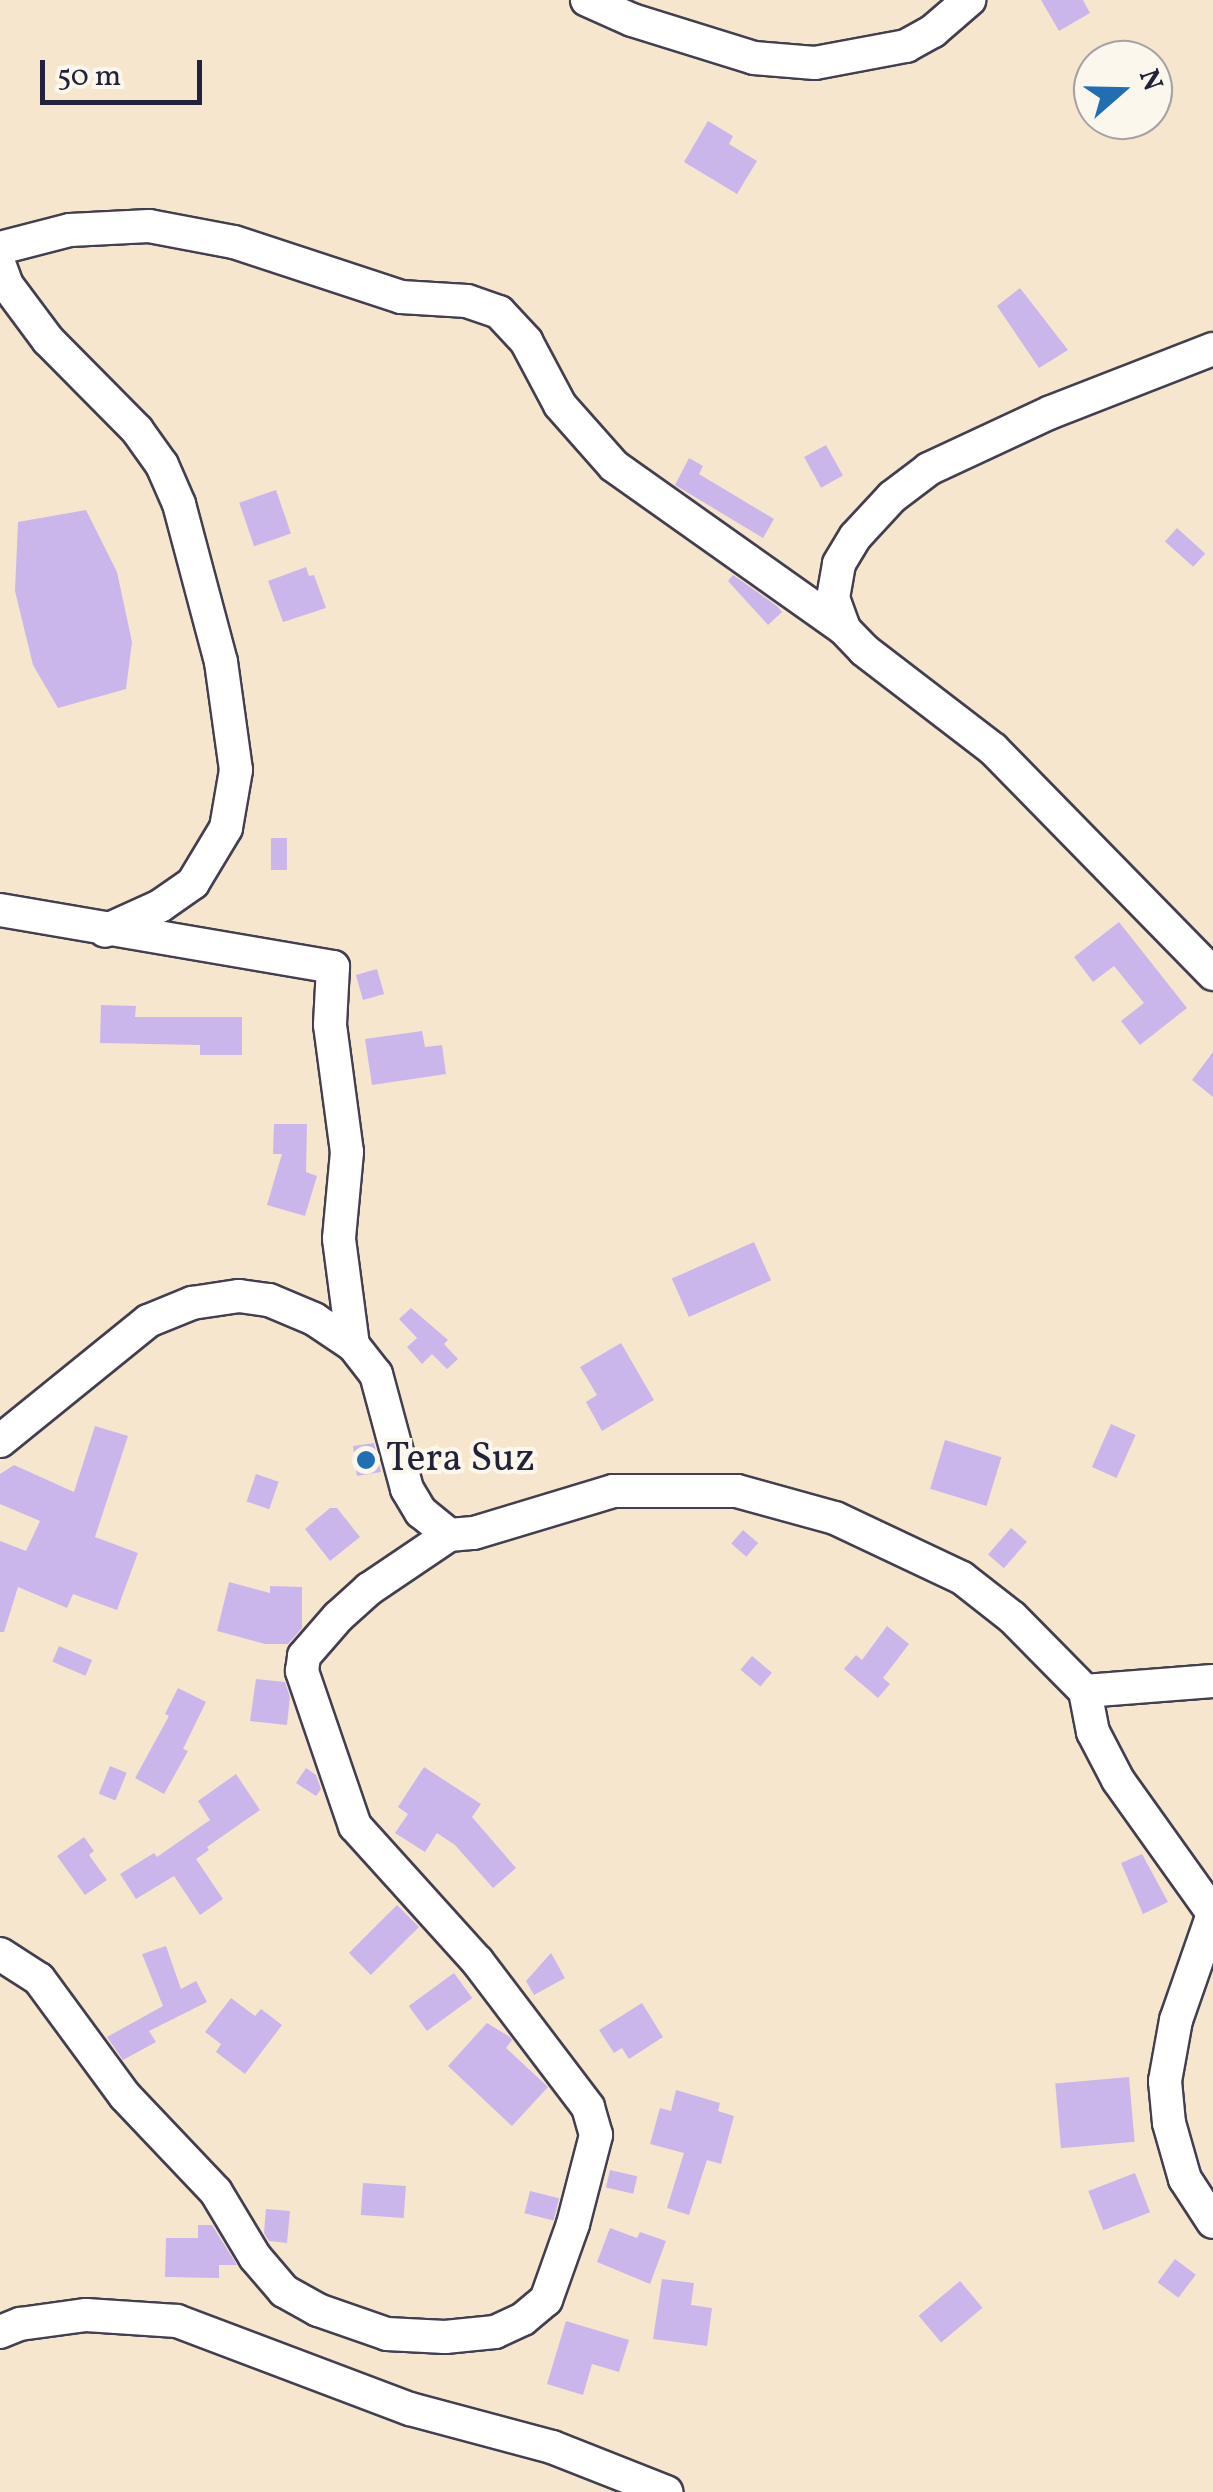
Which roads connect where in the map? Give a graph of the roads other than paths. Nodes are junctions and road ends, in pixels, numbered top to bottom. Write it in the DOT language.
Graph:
graph roads {
  1 [pos="588,0"];
  2 [pos="969,0"];
  3 [pos="0,248"];
  4 [pos="0,266"];
  5 [pos="1213,349"];
  6 [pos="844,629"];
  7 [pos="0,910"];
  8 [pos="105,930"];
  9 [pos="1213,974"];
  10 [pos="353,1345"];
  11 [pos="0,1441"];
  12 [pos="449,1536"];
  13 [pos="1213,1681"];
  14 [pos="1085,1691"];
  15 [pos="1213,1914"];
  16 [pos="0,1954"];
  17 [pos="1213,2222"];
  18 [pos="0,2332"];
  19 [pos="666,2492"];
  1 -- 2 [label="street"];
  3 -- 6 [label="street"];
  4 -- 8 [label="street"];
  5 -- 6 [label="street"];
  6 -- 9 [label="street"];
  7 -- 8 [label="street"];
  8 -- 10 [label="street"];
  10 -- 11 [label="street"];
  10 -- 12 [label="street"];
  12 -- 14 [label="street"];
  12 -- 16 [label="street"];
  13 -- 14 [label="street"];
  14 -- 15 [label="street"];
  15 -- 17 [label="street"];
  18 -- 19 [label="street"];
}
